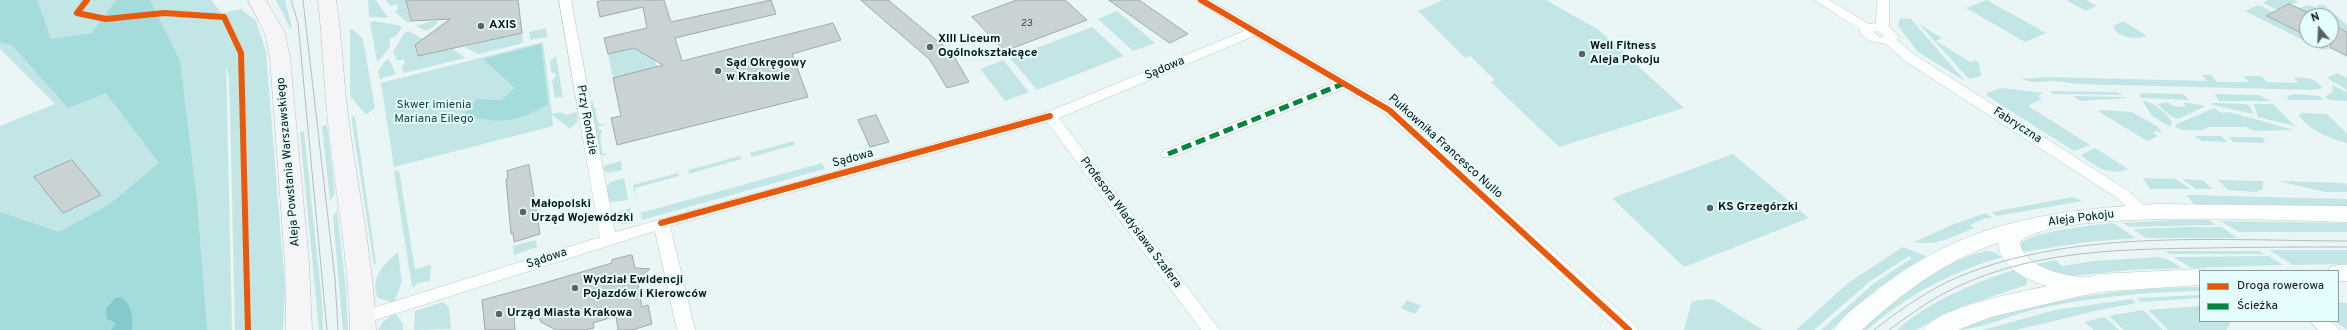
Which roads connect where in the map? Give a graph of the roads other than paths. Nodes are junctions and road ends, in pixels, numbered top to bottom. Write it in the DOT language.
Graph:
graph roads {
  1 [pos="257,0"];
  2 [pos="327,0"];
  3 [pos="565,0"];
  4 [pos="1202,0"];
  5 [pos="1820,0"];
  6 [pos="1883,0"];
  7 [pos="1255,31"];
  8 [pos="1885,34"];
  9 [pos="1345,83"];
  10 [pos="1050,116"];
  11 [pos="1168,154"];
  12 [pos="2143,213"];
  13 [pos="2343,214"];
  14 [pos="661,223"];
  15 [pos="2034,225"];
  16 [pos="608,239"];
  17 [pos="2199,277"];
  18 [pos="2098,284"];
  19 [pos="2320,322"];
  20 [pos="363,324"];
  21 [pos="299,330"];
  22 [pos="686,330"];
  23 [pos="1211,330"];
  24 [pos="1629,330"];
  25 [pos="1846,330"];
  26 [pos="1936,330"];
  27 [pos="2330,330"];
  1 -- 21 [label="main road, Aleja Powstania Warszawskiego"];
  2 -- 20 [label="main road"];
  3 -- 16 [label="street, Przy Rondzie"];
  4 -- 7 [label="street, Pułkownika Francesco Nullo"];
  5 -- 8 [label="street"];
  6 -- 8 [label="street"];
  7 -- 9 [label="street, Pułkownika Francesco Nullo"];
  7 -- 10 [label="street, Sądowa"];
  8 -- 12 [label="street, Fabryczna"];
  9 -- 11 [label="street"];
  9 -- 24 [label="street, Pułkownika Francesco Nullo"];
  10 -- 14 [label="street, Sądowa"];
  10 -- 23 [label="street, Profesora Władysława Szafera"];
  12 -- 13 [label="main road, Aleja Pokoju"];
  12 -- 15 [label="main road, Aleja Pokoju"];
  14 -- 16 [label="street, Sądowa"];
  14 -- 22 [label="street"];
  15 -- 18 [label="main road"];
  15 -- 25 [label="main road, Aleja Pokoju"];
  16 -- 20 [label="street, Sądowa"];
  17 -- 18 [label="main road"];
  18 -- 26 [label="main road"];
  19 -- 27 [label="street"];
}
